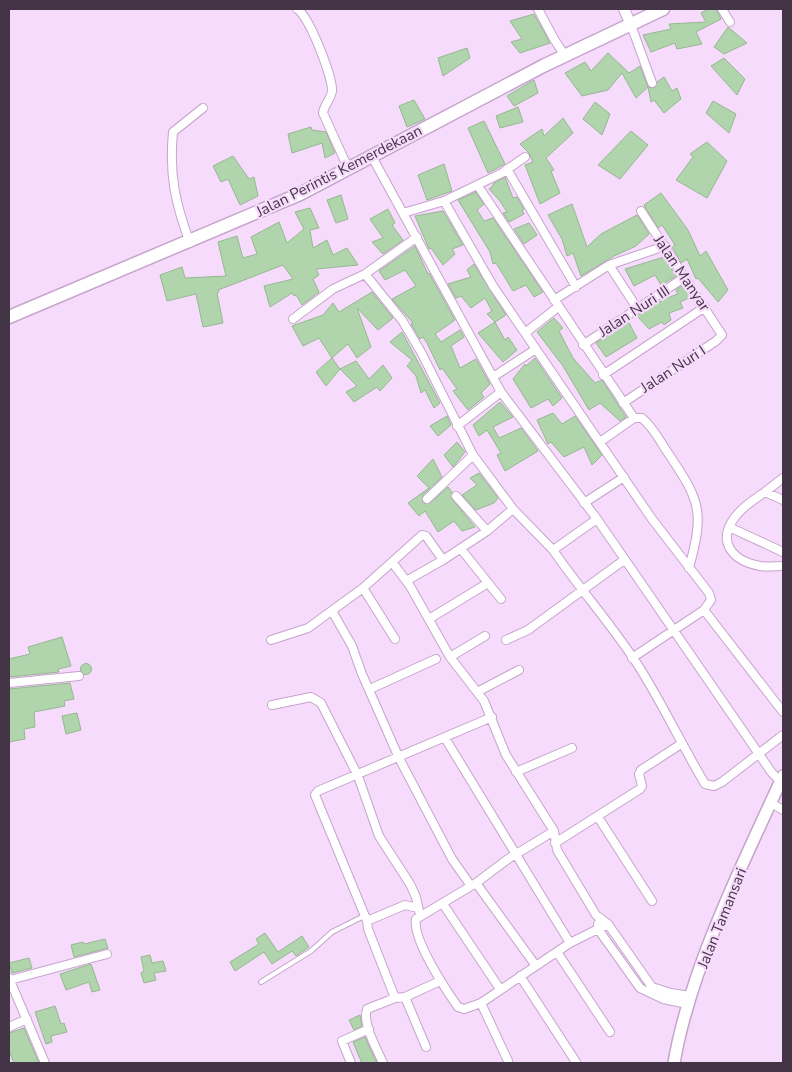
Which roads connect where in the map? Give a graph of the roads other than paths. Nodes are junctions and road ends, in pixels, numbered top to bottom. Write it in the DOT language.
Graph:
graph roads {
  1 [pos="298,9"];
  2 [pos="538,9"];
  3 [pos="624,9"];
  4 [pos="663,9"];
  5 [pos="722,9"];
  6 [pos="730,22"];
  7 [pos="631,24"];
  8 [pos="565,56"];
  9 [pos="652,83"];
  10 [pos="203,108"];
  11 [pos="371,155"];
  12 [pos="525,157"];
  13 [pos="348,168"];
  14 [pos="507,169"];
  15 [pos="478,186"];
  16 [pos="444,202"];
  17 [pos="641,212"];
  18 [pos="403,213"];
  19 [pos="417,237"];
  20 [pos="190,242"];
  21 [pos="665,246"];
  22 [pos="609,265"];
  23 [pos="365,274"];
  24 [pos="685,277"];
  25 [pos="576,287"];
  26 [pos="556,304"];
  27 [pos="705,307"];
  28 [pos="638,308"];
  29 [pos="9,318"];
  30 [pos="293,319"];
  31 [pos="525,333"];
  32 [pos="722,335"];
  33 [pos="583,344"];
  34 [pos="536,349"];
  35 [pos="603,375"];
  36 [pos="493,377"];
  37 [pos="501,392"];
  38 [pos="623,403"];
  39 [pos="634,418"];
  40 [pos="457,426"];
  41 [pos="600,442"];
  42 [pos="473,455"];
  43 [pos="624,477"];
  44 [pos="783,478"];
  45 [pos="765,492"];
  46 [pos="456,496"];
  47 [pos="427,499"];
  48 [pos="783,500"];
  49 [pos="584,503"];
  50 [pos="513,509"];
  51 [pos="597,519"];
  52 [pos="729,527"];
  53 [pos="487,531"];
  54 [pos="461,549"];
  55 [pos="553,550"];
  56 [pos="783,552"];
  57 [pos="443,560"];
  58 [pos="624,560"];
  59 [pos="392,562"];
  60 [pos="783,566"];
  61 [pos="689,568"];
  62 [pos="406,581"];
  63 [pos="488,583"];
  64 [pos="363,588"];
  65 [pos="580,590"];
  66 [pos="501,599"];
  67 [pos="704,610"];
  68 [pos="332,612"];
  69 [pos="429,619"];
  70 [pos="674,630"];
  71 [pos="484,636"];
  72 [pos="395,639"];
  73 [pos="271,640"];
  74 [pos="506,640"];
  75 [pos="450,657"];
  76 [pos="632,658"];
  77 [pos="436,659"];
  78 [pos="519,670"];
  79 [pos="79,676"];
  80 [pos="9,683"];
  81 [pos="370,690"];
  82 [pos="476,692"];
  83 [pos="272,705"];
  84 [pos="783,712"];
  85 [pos="492,717"];
  86 [pos="783,735"];
  87 [pos="445,738"];
  88 [pos="681,744"];
  89 [pos="572,748"];
  90 [pos="759,754"];
  91 [pos="399,758"];
  92 [pos="516,772"];
  93 [pos="358,776"];
  94 [pos="782,779"];
  95 [pos="770,803"];
  96 [pos="783,810"];
  97 [pos="598,817"];
  98 [pos="554,831"];
  99 [pos="555,843"];
  100 [pos="515,855"];
  101 [pos="474,884"];
  102 [pos="652,901"];
  103 [pos="442,904"];
  104 [pos="419,911"];
  105 [pos="596,914"];
  106 [pos="366,918"];
  107 [pos="608,924"];
  108 [pos="598,929"];
  109 [pos="570,943"];
  110 [pos="557,952"];
  111 [pos="107,954"];
  112 [pos="536,966"];
  113 [pos="520,976"];
  114 [pos="9,979"];
  115 [pos="440,981"];
  116 [pos="262,982"];
  117 [pos="651,985"];
  118 [pos="500,989"];
  119 [pos="644,992"];
  120 [pos="405,997"];
  121 [pos="395,998"];
  122 [pos="689,1000"];
  123 [pos="481,1003"];
  124 [pos="27,1019"];
  125 [pos="9,1027"];
  126 [pos="369,1029"];
  127 [pos="610,1032"];
  128 [pos="426,1047"];
  129 [pos="508,1061"];
  130 [pos="576,1062"];
  131 [pos="45,1063"];
  132 [pos="351,1063"];
  133 [pos="383,1063"];
  134 [pos="674,1063"];
  1 -- 13 [label="street"];
  2 -- 8 [label="street"];
  3 -- 7 [label="street"];
  4 -- 7 [label="main road, Jalan Perintis Kemerdekaan"];
  5 -- 6 [label="street"];
  7 -- 8 [label="main road, Jalan Perintis Kemerdekaan"];
  7 -- 9 [label="street"];
  8 -- 11 [label="main road, Jalan Perintis Kemerdekaan"];
  10 -- 20 [label="street"];
  11 -- 13 [label="main road, Jalan Perintis Kemerdekaan"];
  11 -- 18 [label="street"];
  12 -- 14 [label="street"];
  13 -- 20 [label="main road, Jalan Perintis Kemerdekaan"];
  14 -- 15 [label="street"];
  14 -- 25 [label="street"];
  15 -- 16 [label="street"];
  15 -- 26 [label="street"];
  16 -- 18 [label="street"];
  16 -- 31 [label="street"];
  17 -- 21 [label="street, Jalan Manyar"];
  18 -- 19 [label="street"];
  19 -- 23 [label="street"];
  19 -- 36 [label="street"];
  20 -- 29 [label="main road, Jalan Perintis Kemerdekaan"];
  21 -- 22 [label="street"];
  21 -- 24 [label="street, Jalan Manyar"];
  22 -- 25 [label="street"];
  22 -- 28 [label="street"];
  23 -- 30 [label="street"];
  23 -- 40 [label="street"];
  24 -- 27 [label="street, Jalan Manyar"];
  24 -- 28 [label="street, Jalan Nuri III"];
  25 -- 26 [label="street"];
  26 -- 31 [label="street"];
  26 -- 33 [label="street"];
  27 -- 32 [label="street, Jalan Manyar"];
  27 -- 35 [label="street"];
  28 -- 33 [label="street, Jalan Nuri III"];
  31 -- 34 [label="street"];
  32 -- 38 [label="street, Jalan Nuri I"];
  33 -- 35 [label="street"];
  34 -- 36 [label="street"];
  34 -- 41 [label="street"];
  35 -- 38 [label="street"];
  36 -- 37 [label="street"];
  37 -- 40 [label="street"];
  37 -- 49 [label="street"];
  38 -- 39 [label="street"];
  39 -- 41 [label="street"];
  39 -- 61 [label="street"];
  40 -- 42 [label="street"];
  41 -- 43 [label="street"];
  42 -- 47 [label="street"];
  42 -- 50 [label="street"];
  43 -- 49 [label="street"];
  43 -- 61 [label="street"];
  44 -- 45 [label="street"];
  45 -- 48 [label="street"];
  45 -- 52 [label="street"];
  46 -- 53 [label="street"];
  49 -- 51 [label="street"];
  50 -- 53 [label="street"];
  50 -- 55 [label="street"];
  51 -- 55 [label="street"];
  51 -- 58 [label="street"];
  52 -- 56 [label="street"];
  52 -- 60 [label="street"];
  53 -- 54 [label="street"];
  54 -- 57 [label="street"];
  54 -- 63 [label="street"];
  55 -- 65 [label="street"];
  57 -- 59 [label="street"];
  57 -- 62 [label="street"];
  58 -- 65 [label="street"];
  58 -- 70 [label="street"];
  59 -- 62 [label="street"];
  59 -- 64 [label="street"];
  61 -- 67 [label="street"];
  62 -- 69 [label="street"];
  63 -- 66 [label="street"];
  63 -- 69 [label="street"];
  64 -- 68 [label="street"];
  64 -- 72 [label="street"];
  65 -- 74 [label="street"];
  65 -- 76 [label="street"];
  67 -- 70 [label="street"];
  67 -- 84 [label="street"];
  68 -- 73 [label="street"];
  68 -- 81 [label="street"];
  69 -- 75 [label="street"];
  70 -- 76 [label="street"];
  70 -- 90 [label="street"];
  71 -- 75 [label="street"];
  75 -- 82 [label="street"];
  76 -- 88 [label="street"];
  77 -- 81 [label="street"];
  78 -- 82 [label="street"];
  79 -- 80 [label="street"];
  81 -- 91 [label="street"];
  82 -- 85 [label="street"];
  83 -- 93 [label="street"];
  85 -- 87 [label="street"];
  85 -- 92 [label="street"];
  86 -- 90 [label="street"];
  87 -- 91 [label="street"];
  87 -- 100 [label="street"];
  88 -- 90 [label="street"];
  88 -- 97 [label="street"];
  89 -- 92 [label="street"];
  90 -- 94 [label="street"];
  91 -- 93 [label="street"];
  91 -- 101 [label="street"];
  92 -- 98 [label="street"];
  93 -- 104 [label="street"];
  93 -- 106 [label="street"];
  94 -- 95 [label="main road, Jalan Tamansari"];
  95 -- 96 [label="street"];
  95 -- 122 [label="main road, Jalan Tamansari"];
  97 -- 99 [label="street"];
  97 -- 102 [label="street"];
  98 -- 99 [label="street"];
  98 -- 100 [label="street"];
  99 -- 105 [label="street"];
  100 -- 101 [label="street"];
  100 -- 109 [label="street"];
  101 -- 103 [label="street"];
  101 -- 112 [label="street"];
  103 -- 104 [label="street"];
  103 -- 118 [label="street"];
  104 -- 106 [label="street"];
  104 -- 115 [label="street"];
  105 -- 107 [label="street"];
  105 -- 108 [label="street"];
  106 -- 116 [label="lane"];
  106 -- 121 [label="street"];
  107 -- 108 [label="street"];
  107 -- 117 [label="street"];
  108 -- 109 [label="street"];
  108 -- 119 [label="street"];
  109 -- 110 [label="street"];
  110 -- 112 [label="street"];
  110 -- 127 [label="street"];
  111 -- 114 [label="street"];
  112 -- 113 [label="street"];
  113 -- 118 [label="street"];
  113 -- 130 [label="street"];
  114 -- 124 [label="street"];
  115 -- 120 [label="street"];
  115 -- 123 [label="street"];
  117 -- 119 [label="street"];
  117 -- 122 [label="street"];
  118 -- 123 [label="street"];
  119 -- 122 [label="street"];
  120 -- 121 [label="street"];
  120 -- 128 [label="street"];
  121 -- 126 [label="street"];
  122 -- 134 [label="main road, Jalan Tamansari"];
  123 -- 129 [label="street"];
  124 -- 125 [label="street"];
  124 -- 131 [label="street"];
  126 -- 132 [label="street"];
  126 -- 133 [label="street"];
}
